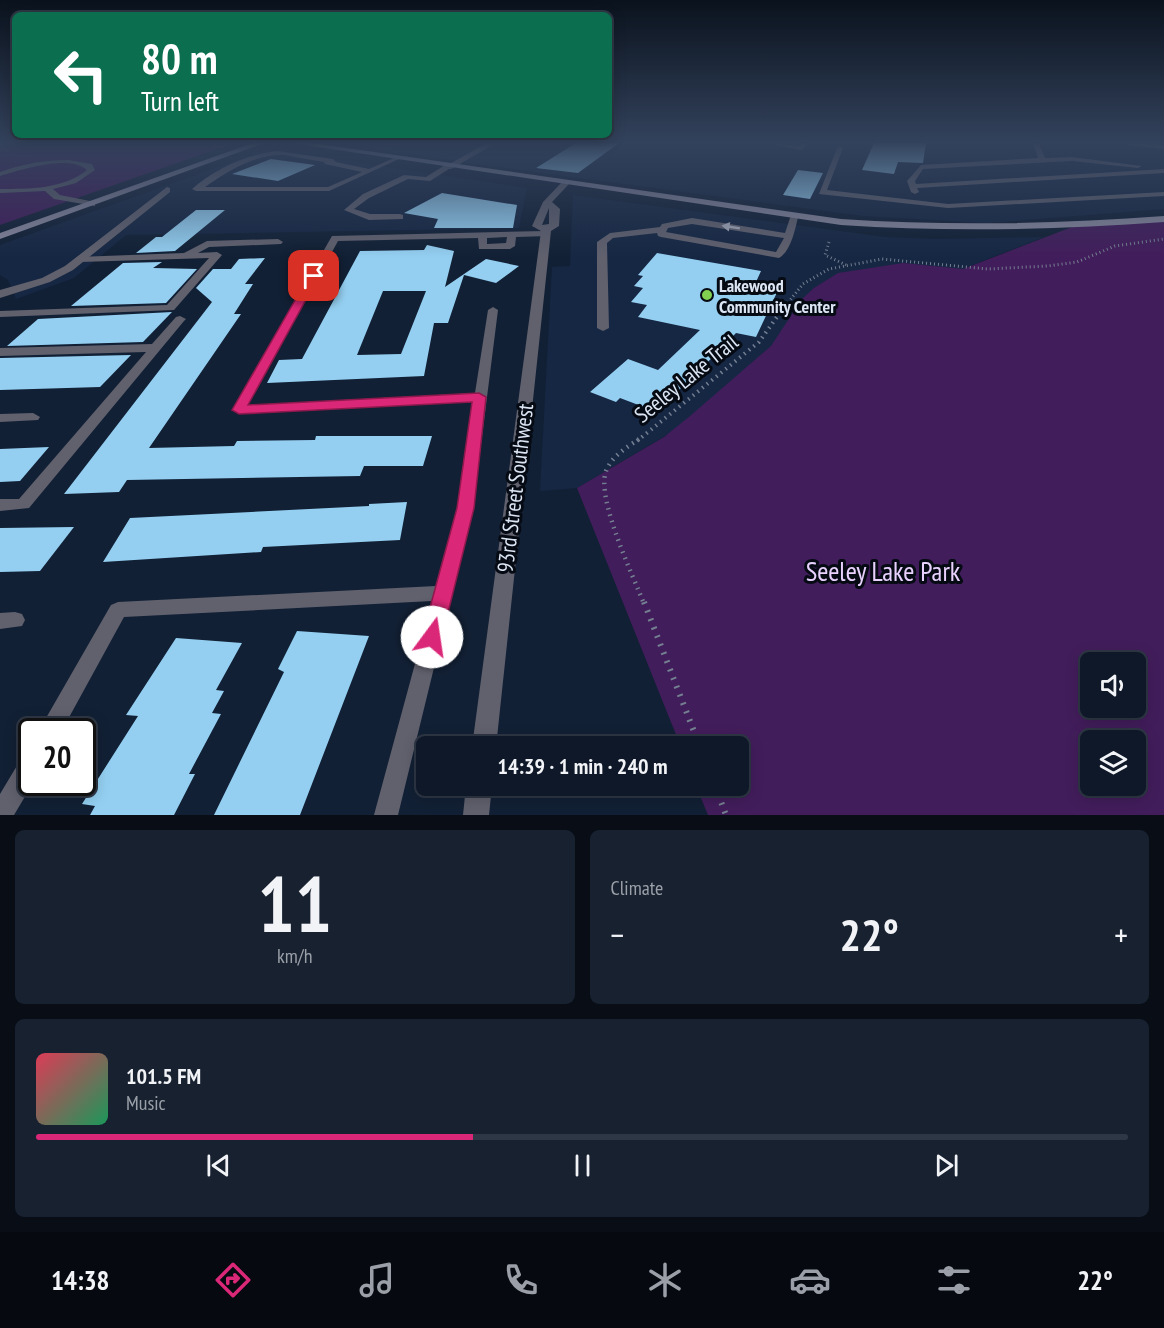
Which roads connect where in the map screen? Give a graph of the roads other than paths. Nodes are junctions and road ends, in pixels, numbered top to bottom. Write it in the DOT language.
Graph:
graph roads {
  1 [pos="71,181"];
  2 [pos="156,181"];
  3 [pos="208,181"];
  4 [pos="347,181"];
  5 [pos="398,181"];
  6 [pos="545,181"];
  7 [pos="826,181"];
  8 [pos="911,181"];
  9 [pos="996,181"];
  10 [pos="565,184"];
  11 [pos="913,186"];
  12 [pos="46,188"];
  13 [pos="167,190"];
  14 [pos="0,191"];
  15 [pos="1164,194"];
  16 [pos="92,204"];
  17 [pos="948,206"];
  18 [pos="794,217"];
  19 [pos="400,218"];
  20 [pos="1164,219"];
  21 [pos="664,229"];
  22 [pos="546,232"];
  23 [pos="0,236"];
  24 [pos="789,236"];
  25 [pos="278,242"];
  26 [pos="183,256"];
  27 [pos="80,259"];
  28 [pos="0,294"];
  29 [pos="493,310"];
  30 [pos="0,314"];
  31 [pos="180,319"];
  32 [pos="603,328"];
  33 [pos="155,348"];
  34 [pos="0,352"];
  35 [pos="479,397"];
  36 [pos="33,417"];
  37 [pos="0,418"];
  38 [pos="0,505"];
  39 [pos="443,593"];
  40 [pos="57,718"];
  41 [pos="485,736"];
  42 [pos="18,786"];
  43 [pos="478,796"];
  44 [pos="1,815"];
  45 [pos="386,815"];
  46 [pos="476,815"];
  1 -- 12 [label="lane"];
  2 -- 16 [label="main road"];
  3 -- 4 [label="lane"];
  5 -- 19 [label="lane"];
  6 -- 10 [label="main road"];
  7 -- 17 [label="lane"];
  8 -- 11 [label="lane"];
  9 -- 11 [label="lane"];
  10 -- 18 [label="main road"];
  10 -- 22 [label="street, 93rd Street Southwest"];
  11 -- 17 [label="lane"];
  12 -- 14 [label="lane"];
  12 -- 16 [label="lane"];
  13 -- 27 [label="street"];
  15 -- 17 [label="lane"];
  16 -- 23 [label="main road"];
  18 -- 20 [label="main road"];
  18 -- 24 [label="lane"];
  24 -- 21 [label="lane, one-way"];
  21 -- 24 [label="lane"];
  21 -- 32 [label="lane"];
  22 -- 35 [label="lane"];
  22 -- 41 [label="street, 93rd Street Southwest"];
  25 -- 26 [label="lane"];
  26 -- 27 [label="lane"];
  26 -- 30 [label="lane"];
  27 -- 28 [label="street"];
  29 -- 35 [label="lane"];
  31 -- 33 [label="lane"];
  33 -- 34 [label="lane"];
  33 -- 38 [label="lane"];
  35 -- 39 [label="lane"];
  36 -- 37 [label="lane"];
  39 -- 40 [label="lane"];
  39 -- 45 [label="lane"];
  42 -- 44 [label="lane"];
  43 -- 46 [label="street"];
}
